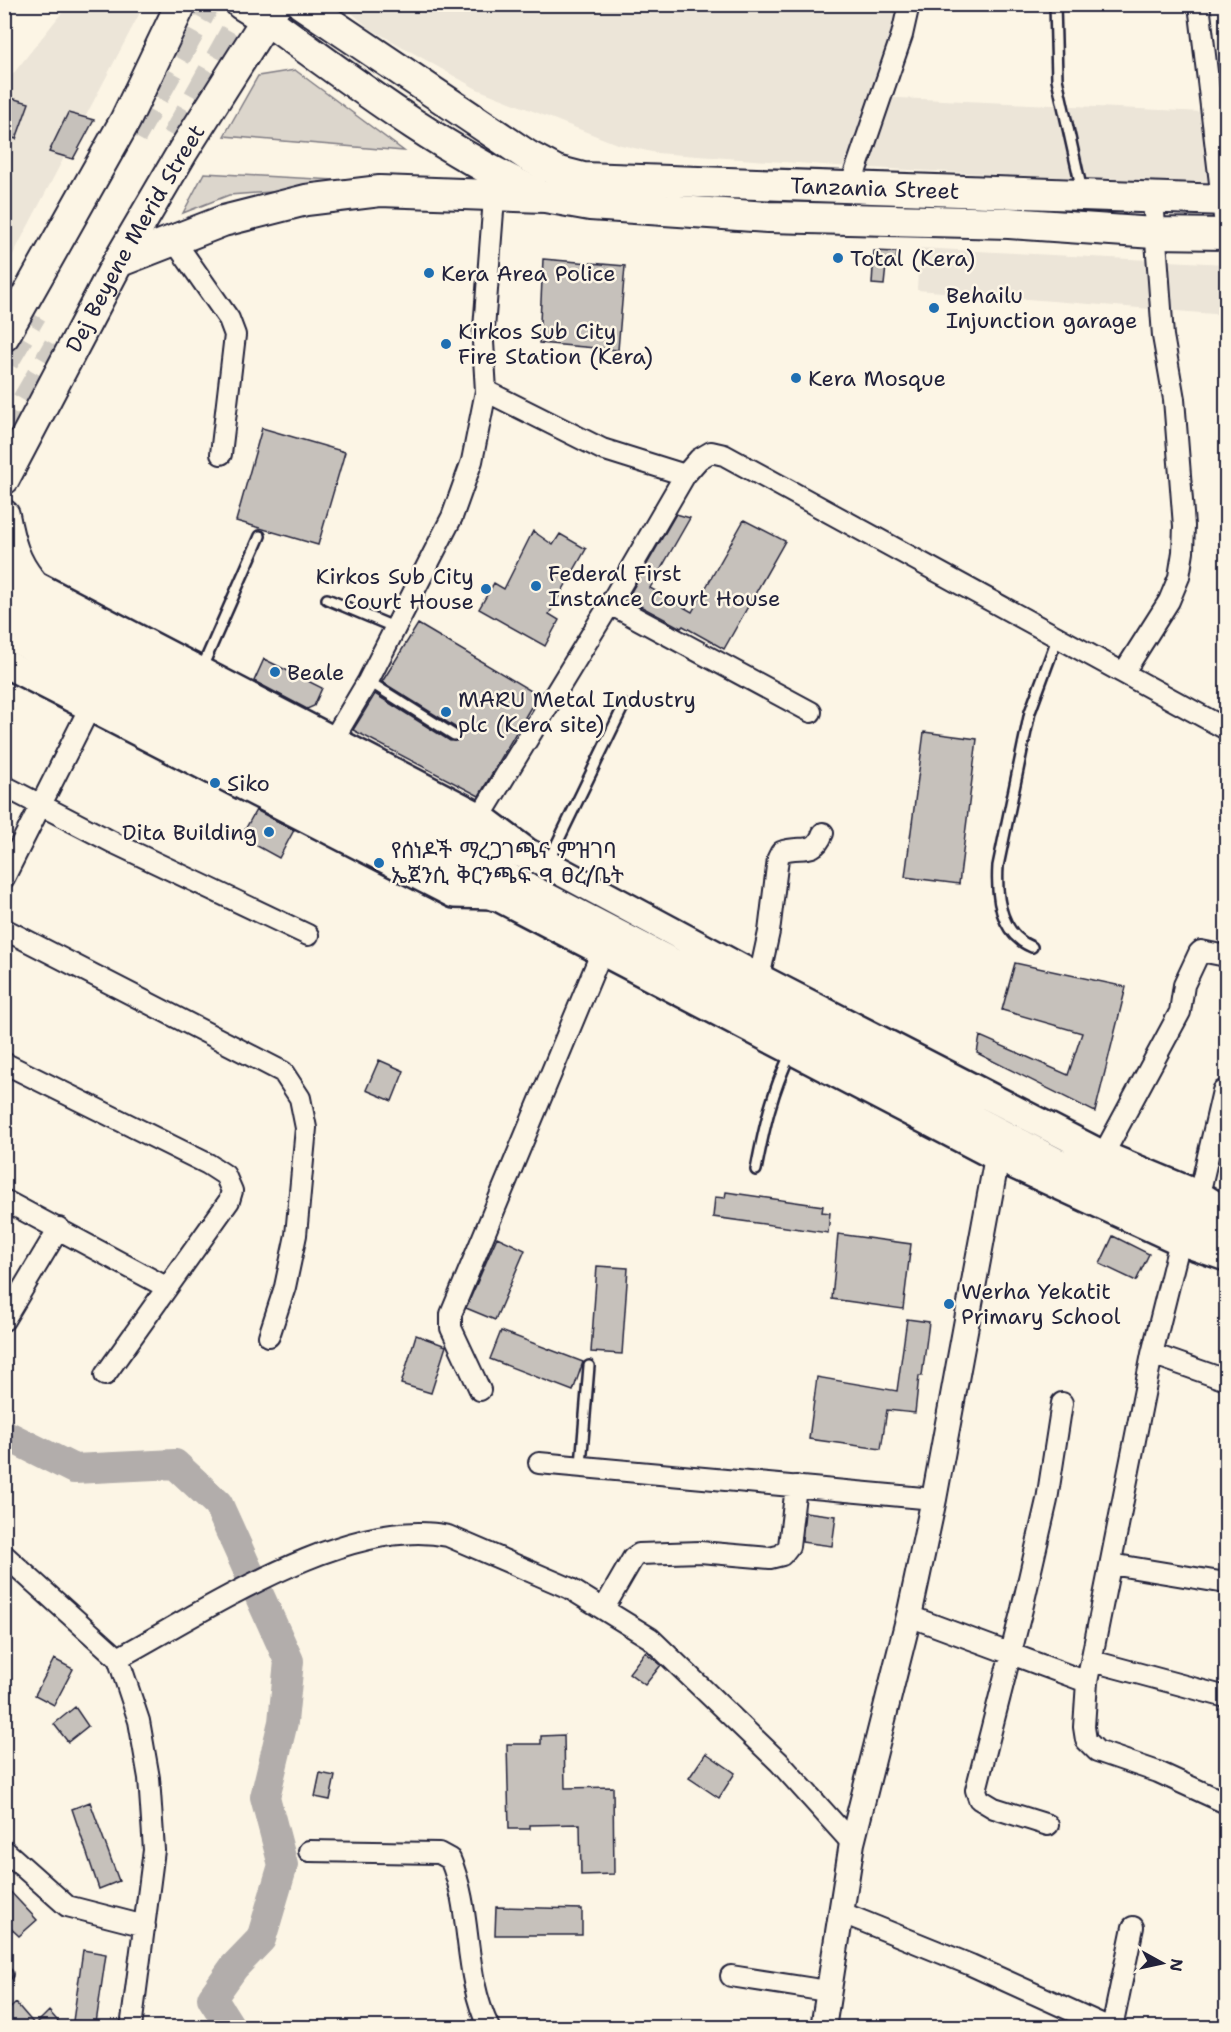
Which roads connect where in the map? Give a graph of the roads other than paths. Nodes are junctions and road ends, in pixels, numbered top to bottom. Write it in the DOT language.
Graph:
graph roads {
  1 [pos="181,4"];
  2 [pos="241,4"];
  3 [pos="302,4"];
  4 [pos="909,4"];
  5 [pos="1055,4"];
  6 [pos="1199,4"];
  7 [pos="272,12"];
  8 [pos="520,151"];
  9 [pos="495,185"];
  10 [pos="818,186"];
  11 [pos="850,187"];
  12 [pos="1083,196"];
  13 [pos="1153,198"];
  14 [pos="1224,200"];
  15 [pos="821,219"];
  16 [pos="1154,233"];
  17 [pos="1226,234"];
  18 [pos="173,239"];
  19 [pos="118,262"];
  20 [pos="4,336"];
  21 [pos="486,391"];
  22 [pos="221,454"];
  23 [pos="685,475"];
  24 [pos="5,478"];
  25 [pos="4,484"];
  26 [pos="4,515"];
  27 [pos="260,536"];
  28 [pos="4,569"];
  29 [pos="23,591"];
  30 [pos="327,598"];
  31 [pos="610,604"];
  32 [pos="4,609"];
  33 [pos="396,628"];
  34 [pos="1058,636"];
  35 [pos="9,644"];
  36 [pos="201,670"];
  37 [pos="1124,672"];
  38 [pos="368,681"];
  39 [pos="624,705"];
  40 [pos="90,707"];
  41 [pos="811,712"];
  42 [pos="1227,729"];
  43 [pos="454,735"];
  44 [pos="333,740"];
  45 [pos="4,786"];
  46 [pos="41,802"];
  47 [pos="480,817"];
  48 [pos="823,832"];
  49 [pos="540,860"];
  50 [pos="4,878"];
  51 [pos="494,895"];
  52 [pos="4,929"];
  53 [pos="308,935"];
  54 [pos="1032,947"];
  55 [pos="602,951"];
  56 [pos="1227,956"];
  57 [pos="759,978"];
  58 [pos="792,1050"];
  59 [pos="4,1063"];
  60 [pos="1223,1091"];
  61 [pos="1102,1155"];
  62 [pos="997,1157"];
  63 [pos="756,1170"];
  64 [pos="1199,1195"];
  65 [pos="4,1200"];
  66 [pos="59,1228"];
  67 [pos="1223,1229"];
  68 [pos="1180,1241"];
  69 [pos="1227,1257"];
  70 [pos="166,1287"];
  71 [pos="4,1320"];
  72 [pos="269,1336"];
  73 [pos="1152,1354"];
  74 [pos="590,1366"];
  75 [pos="105,1375"];
  76 [pos="1227,1380"];
  77 [pos="480,1390"];
  78 [pos="1062,1403"];
  79 [pos="539,1463"];
  80 [pos="581,1465"];
  81 [pos="795,1486"];
  82 [pos="934,1499"];
  83 [pos="4,1555"];
  84 [pos="1111,1564"];
  85 [pos="1227,1583"];
  86 [pos="604,1608"];
  87 [pos="909,1616"];
  88 [pos="1011,1654"];
  89 [pos="118,1658"];
  90 [pos="1092,1661"];
  91 [pos="1087,1682"];
  92 [pos="1227,1697"];
  93 [pos="1227,1803"];
  94 [pos="1048,1825"];
  95 [pos="852,1842"];
  96 [pos="4,1850"];
  97 [pos="309,1851"];
  98 [pos="840,1912"];
  99 [pos="145,1926"];
  100 [pos="1132,1927"];
  101 [pos="731,1976"];
  102 [pos="827,1991"];
  103 [pos="129,2026"];
  104 [pos="489,2028"];
  105 [pos="823,2028"];
  106 [pos="1111,2028"];
  1 -- 20 [label="main road"];
  2 -- 7 [label="main road, Tanzania Street"];
  3 -- 8 [label="main road, Tanzania Street"];
  4 -- 11 [label="street"];
  5 -- 12 [label="lane"];
  6 -- 14 [label="street"];
  7 -- 9 [label="main road, Tanzania Street"];
  7 -- 19 [label="main road, Dej Beyene Merid Street"];
  8 -- 9 [label="main road"];
  8 -- 10 [label="main road, Tanzania Street"];
  9 -- 15 [label="main road, Tanzania Street"];
  9 -- 18 [label="main road"];
  9 -- 21 [label="street"];
  10 -- 11 [label="main road, Tanzania Street"];
  10 -- 15 [label="main road"];
  11 -- 12 [label="main road, Tanzania Street"];
  12 -- 13 [label="main road, Tanzania Street"];
  13 -- 14 [label="main road, Tanzania Street"];
  13 -- 16 [label="street"];
  14 -- 17 [label="street"];
  15 -- 16 [label="main road, Tanzania Street"];
  16 -- 17 [label="main road, Tanzania Street"];
  16 -- 37 [label="street"];
  18 -- 19 [label="main road"];
  18 -- 22 [label="street"];
  19 -- 24 [label="main road, Dej Beyene Merid Street"];
  21 -- 23 [label="street"];
  21 -- 33 [label="street"];
  23 -- 31 [label="street"];
  23 -- 34 [label="street"];
  24 -- 25 [label="main road, Dej Beyene Merid Street"];
  26 -- 29 [label="main road"];
  27 -- 36 [label="lane"];
  28 -- 29 [label="main road"];
  29 -- 36 [label="main road"];
  29 -- 49 [label="main road"];
  30 -- 33 [label="lane"];
  31 -- 41 [label="street"];
  31 -- 47 [label="street"];
  32 -- 67 [label="main road"];
  33 -- 38 [label="street"];
  34 -- 37 [label="street"];
  34 -- 54 [label="lane"];
  35 -- 40 [label="main road"];
  35 -- 51 [label="main road"];
  36 -- 44 [label="main road"];
  37 -- 42 [label="street"];
  38 -- 43 [label="lane"];
  38 -- 44 [label="street"];
  39 -- 49 [label="lane"];
  40 -- 46 [label="street"];
  40 -- 51 [label="main road"];
  44 -- 47 [label="main road"];
  45 -- 46 [label="street"];
  46 -- 50 [label="street"];
  46 -- 53 [label="street"];
  47 -- 49 [label="main road"];
  48 -- 57 [label="street"];
  49 -- 57 [label="main road"];
  51 -- 55 [label="main road"];
  52 -- 72 [label="street"];
  55 -- 58 [label="main road"];
  55 -- 77 [label="street"];
  56 -- 61 [label="street"];
  57 -- 61 [label="main road"];
  58 -- 62 [label="main road"];
  58 -- 63 [label="lane"];
  59 -- 70 [label="street"];
  60 -- 64 [label="street"];
  61 -- 64 [label="main road"];
  62 -- 68 [label="main road"];
  62 -- 82 [label="street"];
  64 -- 67 [label="main road"];
  65 -- 66 [label="street"];
  66 -- 70 [label="street"];
  66 -- 71 [label="street"];
  68 -- 69 [label="main road"];
  68 -- 73 [label="street"];
  70 -- 75 [label="street"];
  73 -- 76 [label="street"];
  73 -- 84 [label="street"];
  74 -- 80 [label="lane"];
  78 -- 88 [label="street"];
  79 -- 80 [label="street"];
  80 -- 81 [label="street"];
  81 -- 82 [label="street"];
  81 -- 86 [label="street"];
  82 -- 87 [label="street"];
  83 -- 89 [label="street"];
  84 -- 85 [label="street"];
  84 -- 90 [label="street"];
  86 -- 89 [label="street"];
  86 -- 95 [label="street"];
  87 -- 88 [label="street"];
  87 -- 95 [label="street"];
  88 -- 91 [label="street"];
  88 -- 94 [label="street"];
  89 -- 99 [label="street"];
  90 -- 91 [label="street"];
  90 -- 92 [label="street"];
  91 -- 93 [label="street"];
  95 -- 98 [label="street"];
  96 -- 99 [label="street"];
  97 -- 104 [label="street"];
  98 -- 102 [label="street"];
  98 -- 106 [label="street"];
  99 -- 103 [label="street"];
  100 -- 106 [label="street"];
  101 -- 102 [label="street"];
  102 -- 105 [label="street"];
}
